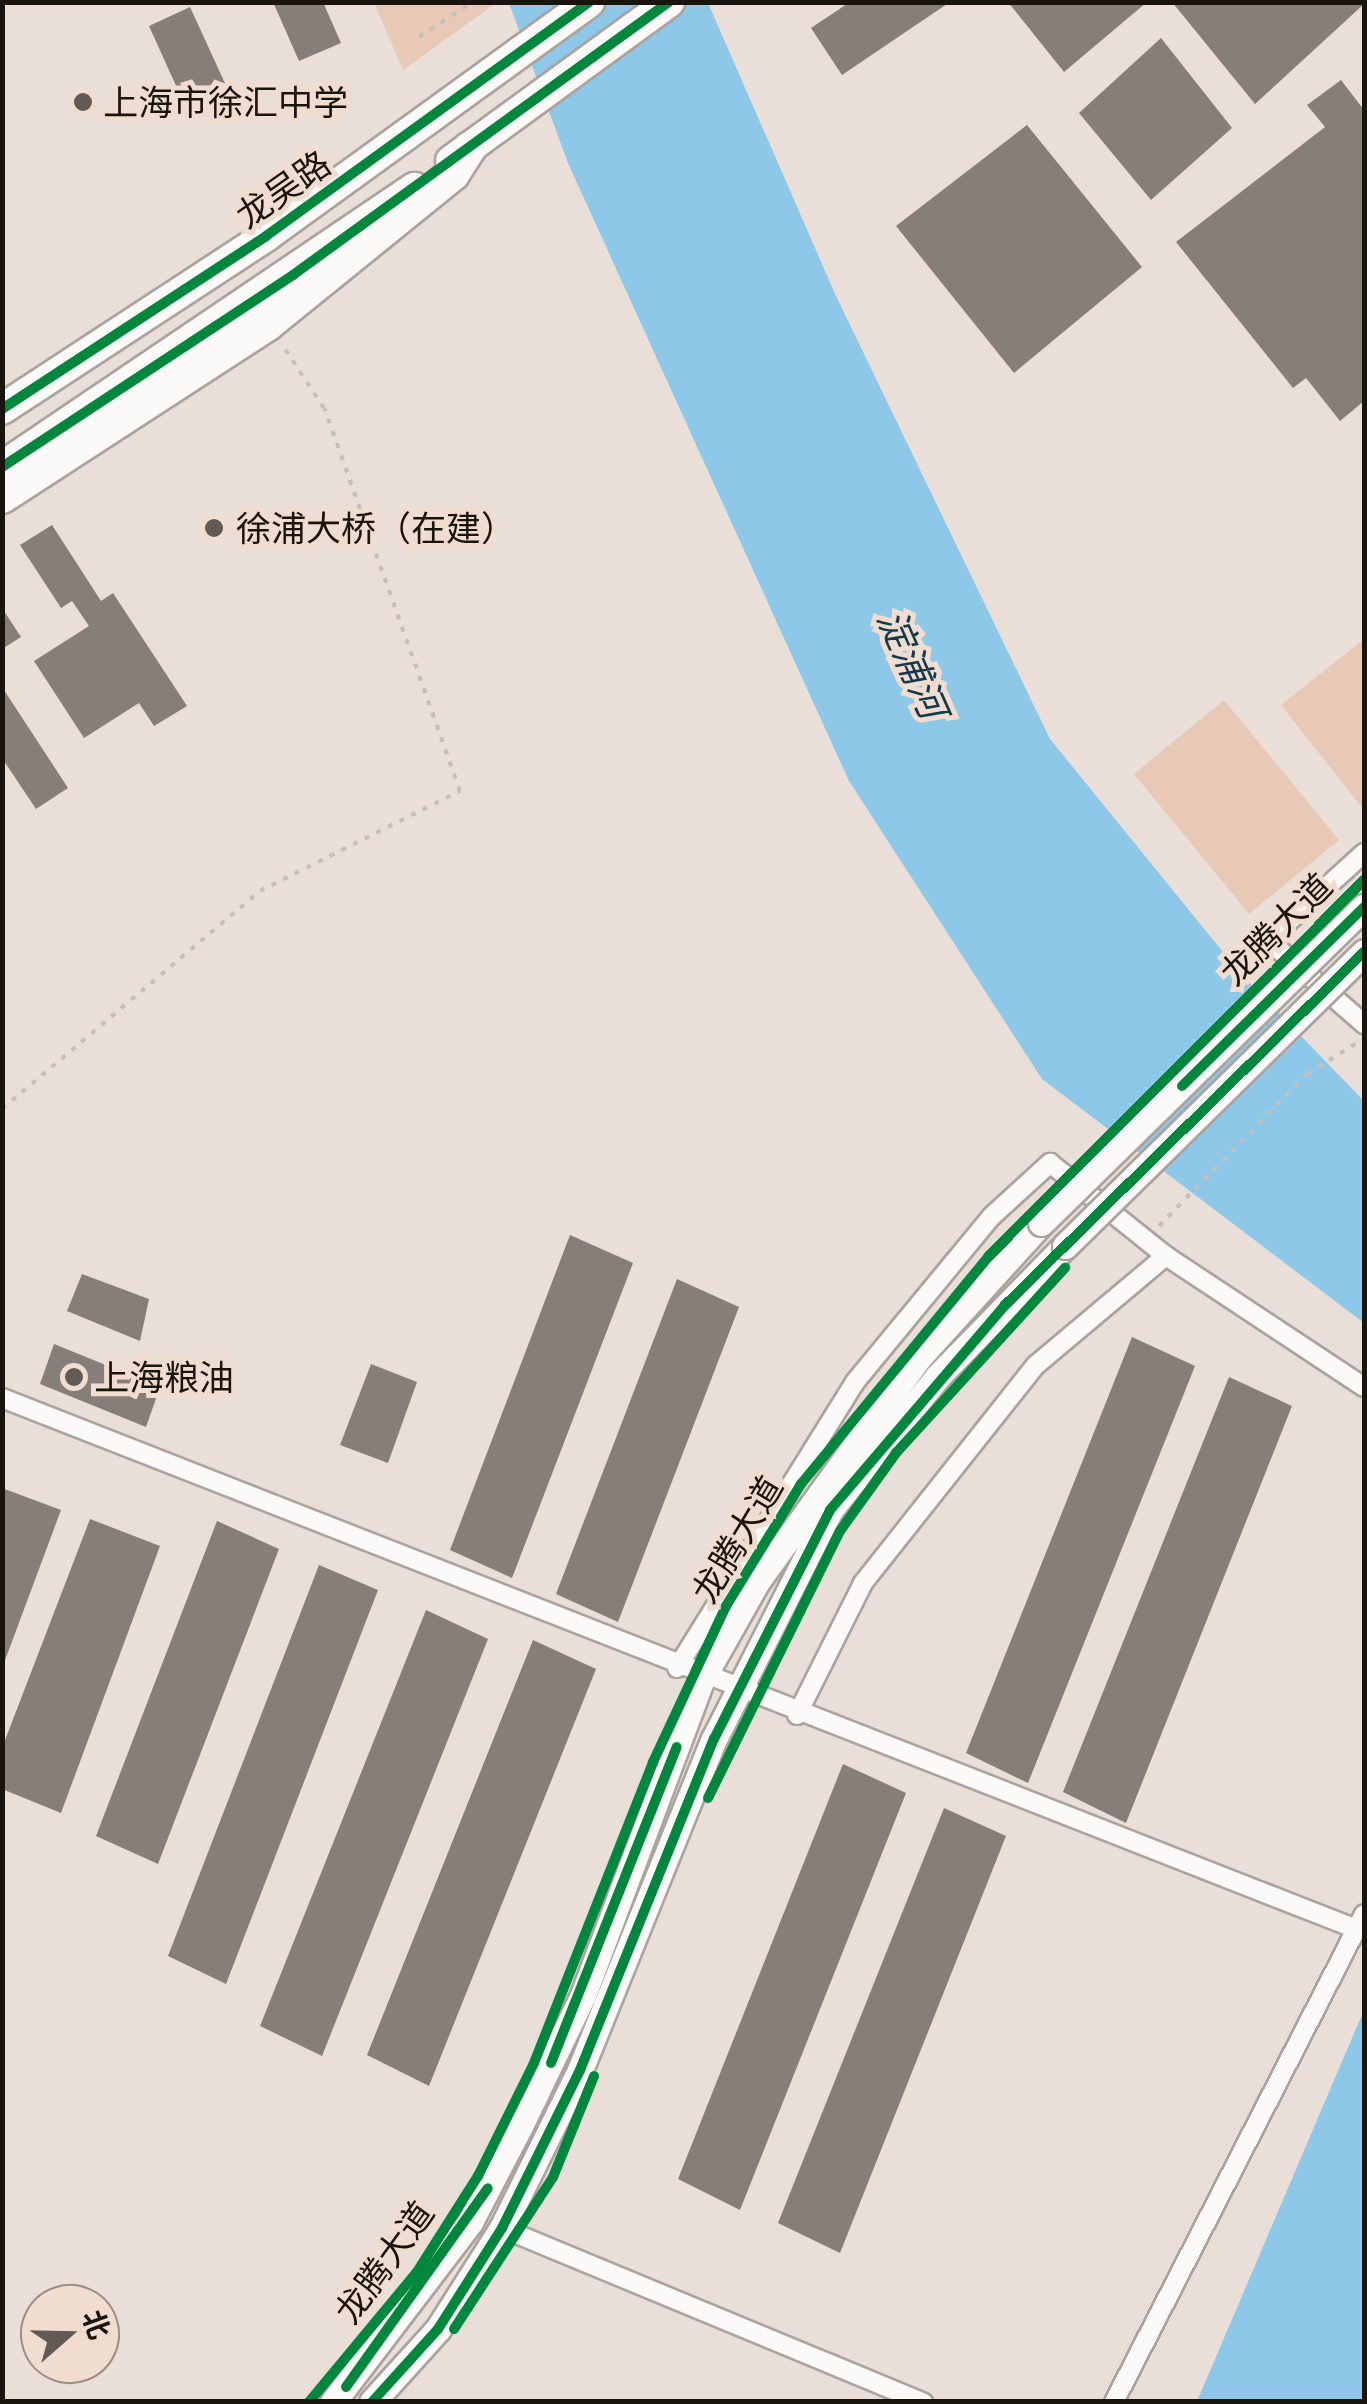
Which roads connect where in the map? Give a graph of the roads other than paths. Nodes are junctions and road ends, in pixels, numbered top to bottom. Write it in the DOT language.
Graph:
graph roads {
  1 [pos="589,2"];
  2 [pos="669,2"];
  3 [pos="470,148"];
  4 [pos="300,284"];
  5 [pos="2,409"];
  6 [pos="5,486"];
  7 [pos="1364,854"];
  8 [pos="1364,908"];
  9 [pos="1364,952"];
  10 [pos="1364,1024"];
  11 [pos="1166,1256"];
  12 [pos="1364,1387"];
  13 [pos="2,1398"];
  14 [pos="677,1668"];
  15 [pos="702,1680"];
  16 [pos="737,1692"];
  17 [pos="797,1716"];
  18 [pos="1362,1922"];
  19 [pos="502,2228"];
  20 [pos="332,2402"];
  21 [pos="372,2402"];
  22 [pos="924,2402"];
  23 [pos="1114,2402"];
  1 -- 5 [label="main road, 龙吴路"];
  2 -- 3 [label="main road"];
  3 -- 4 [label="highway"];
  4 -- 6 [label="main road"];
  4 -- 6 [label="highway"];
  7 -- 10 [label="street"];
  8 -- 15 [label="main road, 龙腾大道, bridge"];
  9 -- 16 [label="main road, 龙腾大道, bridge"];
  11 -- 12 [label="street"];
  11 -- 14 [label="street"];
  11 -- 17 [label="street"];
  13 -- 14 [label="street"];
  14 -- 15 [label="street"];
  15 -- 16 [label="street"];
  15 -- 20 [label="main road, 龙腾大道"];
  16 -- 17 [label="street"];
  16 -- 19 [label="main road, 龙腾大道"];
  17 -- 18 [label="street"];
  18 -- 23 [label="street"];
  19 -- 21 [label="main road, 龙腾大道"];
  19 -- 22 [label="street"];
}
